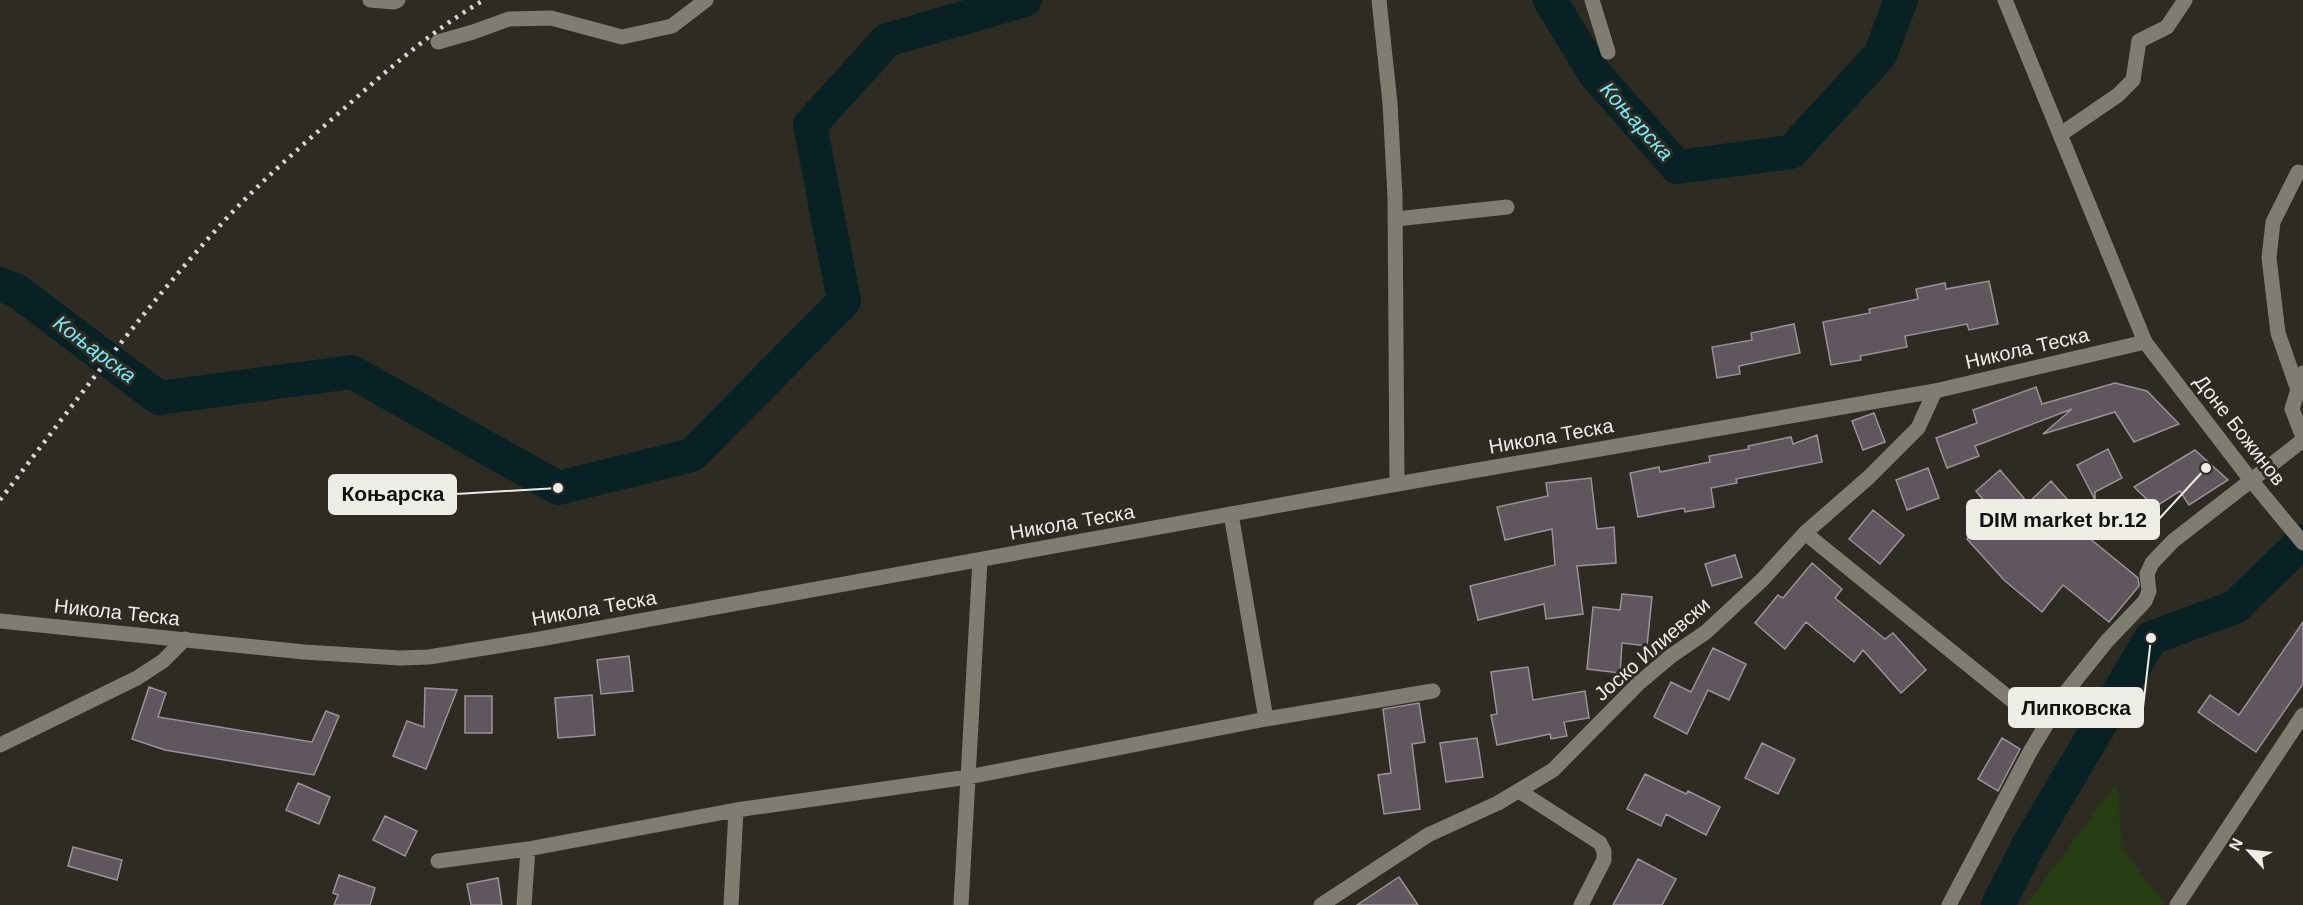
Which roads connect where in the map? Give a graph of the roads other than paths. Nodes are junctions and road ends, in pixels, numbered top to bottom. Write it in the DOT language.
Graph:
graph roads {
  1 [pos="370,0"];
  2 [pos="398,0"];
  3 [pos="706,0"];
  4 [pos="1379,0"];
  5 [pos="1592,0"];
  6 [pos="2005,0"];
  7 [pos="2185,0"];
  8 [pos="438,42"];
  9 [pos="1608,52"];
  10 [pos="2061,134"];
  11 [pos="2298,172"];
  12 [pos="1507,207"];
  13 [pos="1395,219"];
  14 [pos="2145,342"];
  15 [pos="2303,373"];
  16 [pos="2298,390"];
  17 [pos="1935,391"];
  18 [pos="2303,438"];
  19 [pos="2250,480"];
  20 [pos="1396,484"];
  21 [pos="1231,514"];
  22 [pos="1805,533"];
  23 [pos="2303,543"];
  24 [pos="980,560"];
  25 [pos="0,621"];
  26 [pos="185,639"];
  27 [pos="1433,691"];
  28 [pos="2303,715"];
  29 [pos="1266,718"];
  30 [pos="2045,727"];
  31 [pos="0,745"];
  32 [pos="968,777"];
  33 [pos="1519,791"];
  34 [pos="736,810"];
  35 [pos="528,849"];
  36 [pos="438,861"];
  37 [pos="524,905"];
  38 [pos="731,905"];
  39 [pos="962,905"];
  40 [pos="1322,905"];
  41 [pos="1581,905"];
  42 [pos="1949,905"];
  43 [pos="2177,905"];
  1 -- 2 [label="street"];
  3 -- 8 [label="street"];
  4 -- 13 [label="street"];
  5 -- 9 [label="street"];
  6 -- 10 [label="street, Доне Божинов"];
  7 -- 10 [label="street"];
  10 -- 14 [label="street, Доне Божинов"];
  11 -- 16 [label="street"];
  12 -- 13 [label="street"];
  13 -- 20 [label="street"];
  14 -- 17 [label="street, Никола Теска"];
  14 -- 19 [label="street, Доне Божинов"];
  15 -- 16 [label="street"];
  16 -- 18 [label="street"];
  17 -- 20 [label="street, Никола Теска"];
  17 -- 22 [label="street, Јоско Илиевски"];
  18 -- 19 [label="street"];
  19 -- 23 [label="street, Доне Божинов"];
  19 -- 30 [label="street"];
  20 -- 21 [label="street, Никола Теска"];
  21 -- 24 [label="street, Никола Теска"];
  21 -- 29 [label="street"];
  22 -- 30 [label="street"];
  22 -- 33 [label="street, Јоско Илиевски"];
  24 -- 26 [label="street, Никола Теска"];
  24 -- 32 [label="street"];
  25 -- 26 [label="street, Никола Теска"];
  26 -- 31 [label="street"];
  27 -- 29 [label="street"];
  28 -- 43 [label="street"];
  29 -- 32 [label="street"];
  30 -- 42 [label="street"];
  32 -- 34 [label="street"];
  32 -- 39 [label="street"];
  33 -- 40 [label="street, Јоско Илиевски"];
  33 -- 41 [label="street"];
  34 -- 35 [label="street"];
  34 -- 38 [label="street"];
  35 -- 36 [label="street"];
  35 -- 37 [label="street"];
}
